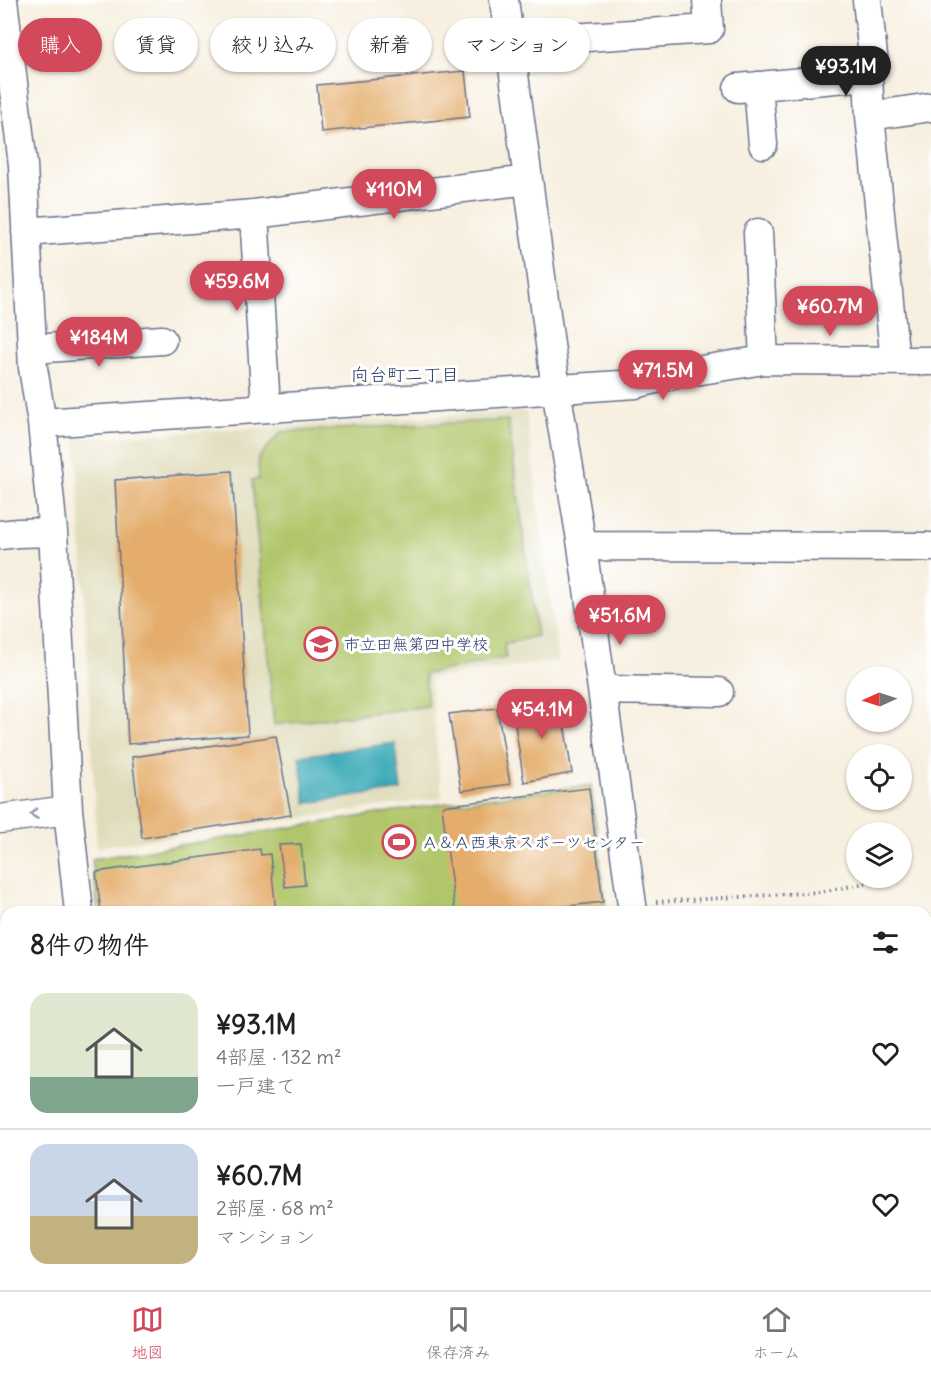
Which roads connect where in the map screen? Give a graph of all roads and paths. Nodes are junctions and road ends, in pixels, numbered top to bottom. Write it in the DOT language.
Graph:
graph roads {
  1 [pos="3,0"];
  2 [pos="504,0"];
  3 [pos="707,0"];
  4 [pos="867,0"];
  5 [pos="507,18"];
  6 [pos="590,37"];
  7 [pos="514,72"];
  8 [pos="868,76"];
  9 [pos="931,107"];
  10 [pos="870,116"];
  11 [pos="763,144"];
  12 [pos="12,166"];
  13 [pos="528,180"];
  14 [pos="254,214"];
  15 [pos="26,232"];
  16 [pos="758,233"];
  17 [pos="162,340"];
  18 [pos="32,349"];
  19 [pos="764,360"];
  20 [pos="895,361"];
  21 [pos="931,361"];
  22 [pos="556,388"];
  23 [pos="266,407"];
  24 [pos="42,423"];
  25 [pos="53,532"];
  26 [pos="0,535"];
  27 [pos="582,546"];
  28 [pos="931,547"];
  29 [pos="603,690"];
  30 [pos="719,692"];
  31 [pos="68,810"];
  32 [pos="0,819"];
  33 [pos="846,886"];
  34 [pos="79,906"];
  35 [pos="632,906"];
  36 [pos="656,906"];
  1 -- 12 [label="street"];
  2 -- 5 [label="street"];
  3 -- 6 [label="street"];
  4 -- 8 [label="street"];
  7 -- 13 [label="street"];
  8 -- 10 [label="street"];
  8 -- 11 [label="street"];
  9 -- 10 [label="street"];
  10 -- 20 [label="street"];
  12 -- 15 [label="street"];
  13 -- 14 [label="street"];
  13 -- 22 [label="street"];
  14 -- 15 [label="street"];
  14 -- 23 [label="street"];
  15 -- 18 [label="street"];
  16 -- 19 [label="street"];
  17 -- 18 [label="street"];
  18 -- 24 [label="street"];
  19 -- 20 [label="street"];
  19 -- 22 [label="street"];
  20 -- 21 [label="street"];
  22 -- 23 [label="street"];
  22 -- 27 [label="street"];
  23 -- 24 [label="street"];
  24 -- 25 [label="street"];
  25 -- 26 [label="street"];
  25 -- 31 [label="street"];
  27 -- 28 [label="street"];
  27 -- 29 [label="street"];
  29 -- 30 [label="street"];
  29 -- 35 [label="street"];
  31 -- 32 [label="street, one-way"];
  31 -- 34 [label="street"];
  33 -- 36 [label="path"];
}
